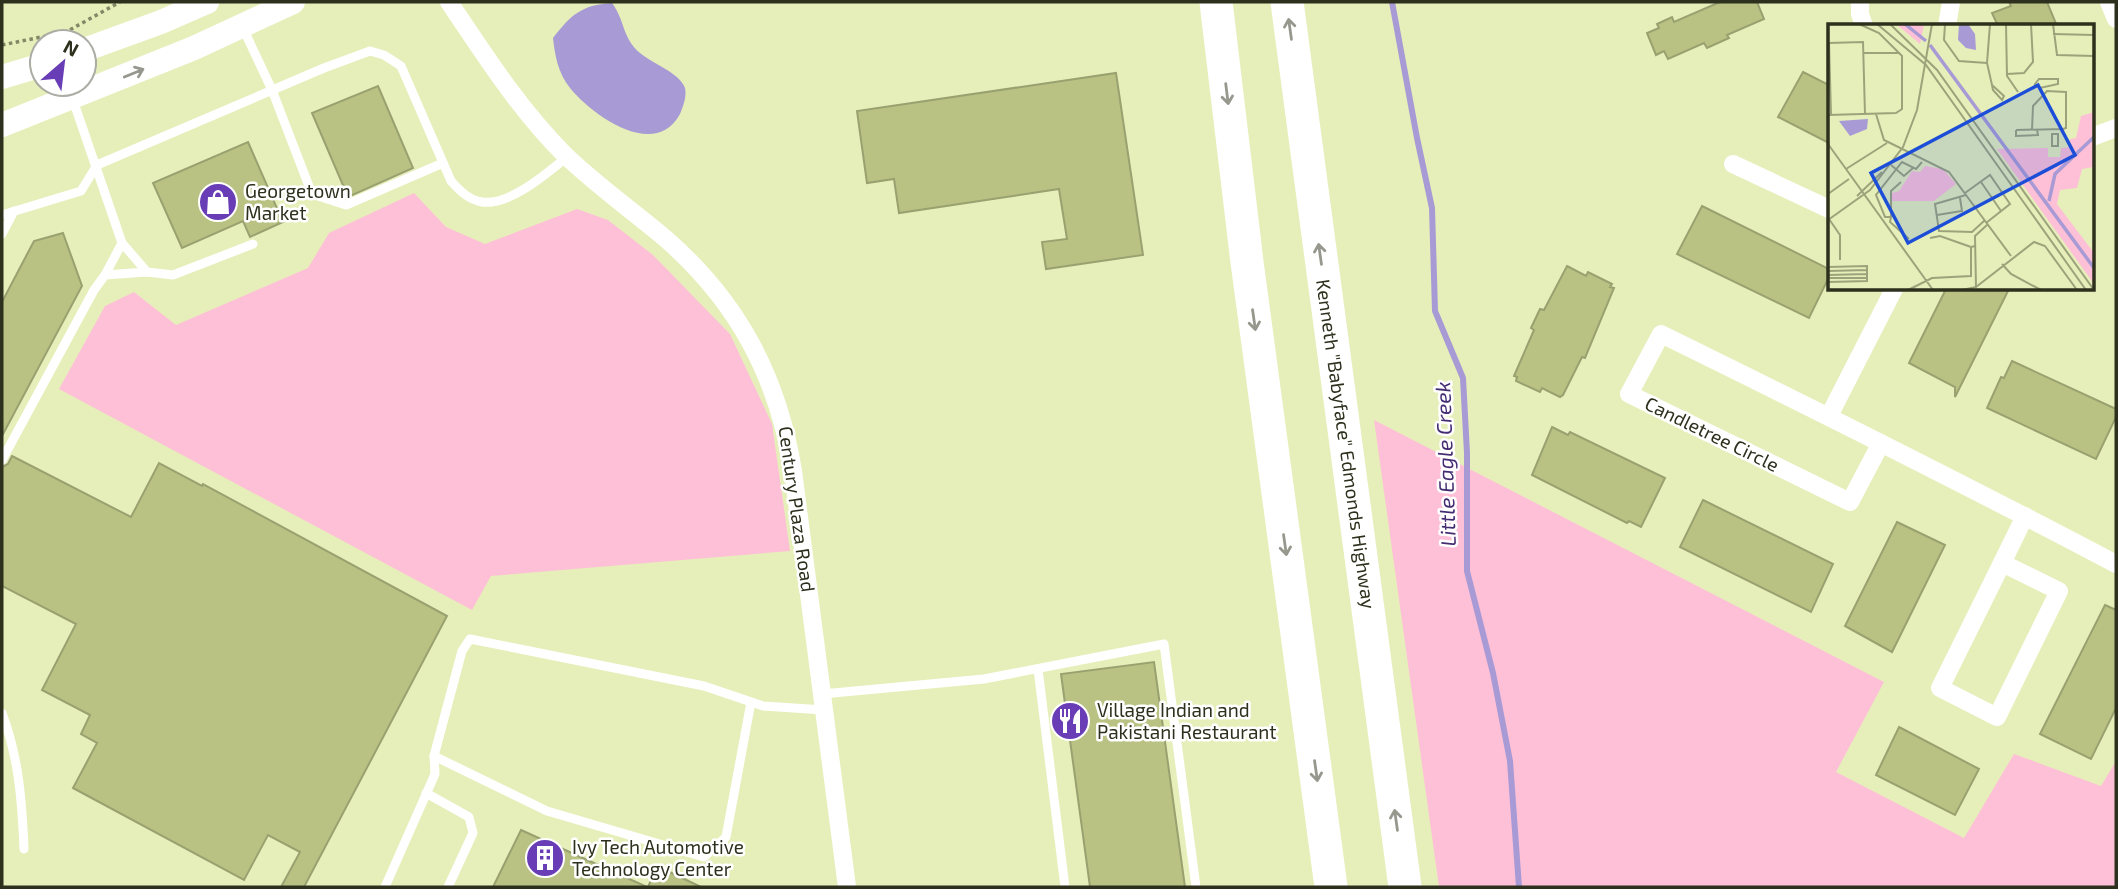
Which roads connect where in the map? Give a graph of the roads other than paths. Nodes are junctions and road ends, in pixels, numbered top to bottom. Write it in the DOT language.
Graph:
graph roads {
  1 [pos="207,2"];
  2 [pos="293,2"];
  3 [pos="449,2"];
  4 [pos="1216,2"];
  5 [pos="1287,2"];
  6 [pos="1860,2"];
  7 [pos="1951,2"];
  8 [pos="2109,2"];
  9 [pos="2116,19"];
  10 [pos="1863,24"];
  11 [pos="1948,24"];
  12 [pos="242,26"];
  13 [pos="98,45"];
  14 [pos="28,69"];
  15 [pos="2,77"];
  16 [pos="98,87"];
  17 [pos="272,90"];
  18 [pos="72,98"];
  19 [pos="2,125"];
  20 [pos="2116,128"];
  21 [pos="2094,136"];
  22 [pos="567,157"];
  23 [pos="443,163"];
  24 [pos="1733,164"];
  25 [pos="97,165"];
  26 [pos="1828,209"];
  27 [pos="14,211"];
  28 [pos="2,215"];
  29 [pos="2,234"];
  30 [pos="122,243"];
  31 [pos="253,244"];
  32 [pos="147,272"];
  33 [pos="105,275"];
  34 [pos="1893,290"];
  35 [pos="1829,416"];
  36 [pos="1881,443"];
  37 [pos="2,460"];
  38 [pos="2025,516"];
  39 [pos="2002,563"];
  40 [pos="2116,564"];
  41 [pos="1038,669"];
  42 [pos="751,702"];
  43 [pos="823,702"];
  44 [pos="2,713"];
  45 [pos="435,756"];
  46 [pos="426,793"];
  47 [pos="24,849"];
  48 [pos="385,887"];
  49 [pos="448,887"];
  50 [pos="848,887"];
  51 [pos="1065,887"];
  52 [pos="1196,887"];
  53 [pos="1331,887"];
  54 [pos="1405,887"];
  1 -- 13 [label="main road"];
  2 -- 12 [label="main road"];
  3 -- 22 [label="street, Century Plaza Road"];
  4 -- 53 [label="highway, one-way"];
  54 -- 5 [label="highway, Kenneth \"Babyface\" Edmonds Highway, one-way"];
  6 -- 10 [label="street"];
  7 -- 11 [label="street"];
  8 -- 9 [label="street"];
  16 -- 12 [label="main road, one-way"];
  12 -- 17 [label="lane"];
  14 -- 15 [label="main road"];
  17 -- 23 [label="lane"];
  17 -- 23 [label="lane"];
  17 -- 25 [label="lane"];
  18 -- 19 [label="main road"];
  18 -- 25 [label="lane"];
  20 -- 21 [label="street"];
  22 -- 23 [label="lane"];
  22 -- 43 [label="street, Century Plaza Road"];
  24 -- 26 [label="street"];
  25 -- 27 [label="lane"];
  25 -- 30 [label="lane"];
  27 -- 28 [label="lane"];
  27 -- 29 [label="lane"];
  30 -- 32 [label="lane"];
  30 -- 33 [label="lane"];
  31 -- 32 [label="lane"];
  32 -- 33 [label="lane"];
  33 -- 37 [label="lane"];
  34 -- 35 [label="street"];
  35 -- 36 [label="street, Candletree Circle"];
  35 -- 36 [label="street, Candletree Circle"];
  36 -- 38 [label="street, Candletree Circle"];
  38 -- 39 [label="street"];
  38 -- 40 [label="street, Candletree Circle"];
  39 -- 39 [label="street"];
  41 -- 43 [label="lane"];
  41 -- 51 [label="lane"];
  41 -- 52 [label="lane"];
  42 -- 43 [label="lane"];
  42 -- 45 [label="lane"];
  42 -- 45 [label="lane"];
  43 -- 50 [label="street, Century Plaza Road"];
  44 -- 47 [label="lane"];
  45 -- 46 [label="lane"];
  46 -- 48 [label="lane"];
  46 -- 49 [label="lane"];
}
